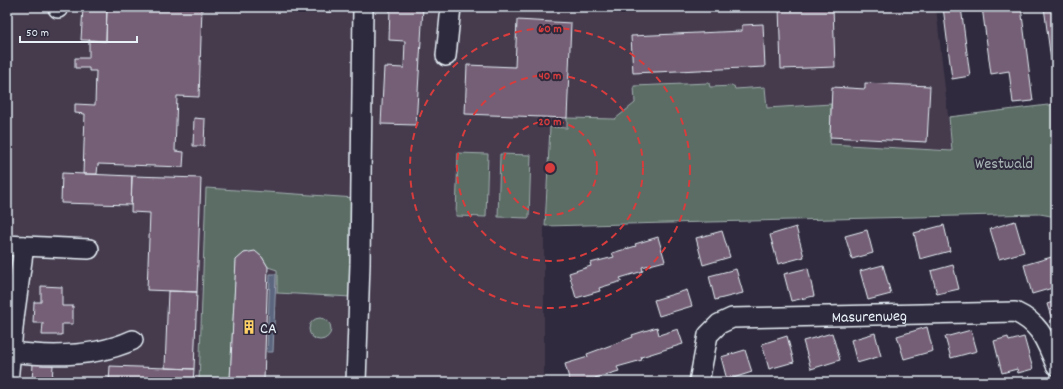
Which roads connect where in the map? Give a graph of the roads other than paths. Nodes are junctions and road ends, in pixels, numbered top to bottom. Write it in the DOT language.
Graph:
graph roads {
  1 [pos="363,7"];
  2 [pos="451,7"];
  3 [pos="446,56"];
  4 [pos="15,245"];
  5 [pos="89,249"];
  6 [pos="10,315"];
  7 [pos="133,340"];
  8 [pos="11,352"];
  9 [pos="1056,365"];
  10 [pos="8,382"];
  11 [pos="356,382"];
  12 [pos="699,382"];
  1 -- 11 [label="street"];
  2 -- 3 [label="street"];
  4 -- 5 [label="street"];
  4 -- 6 [label="street"];
  6 -- 8 [label="street"];
  7 -- 8 [label="street"];
  8 -- 10 [label="street"];
  9 -- 12 [label="street, Masurenweg"];
}
